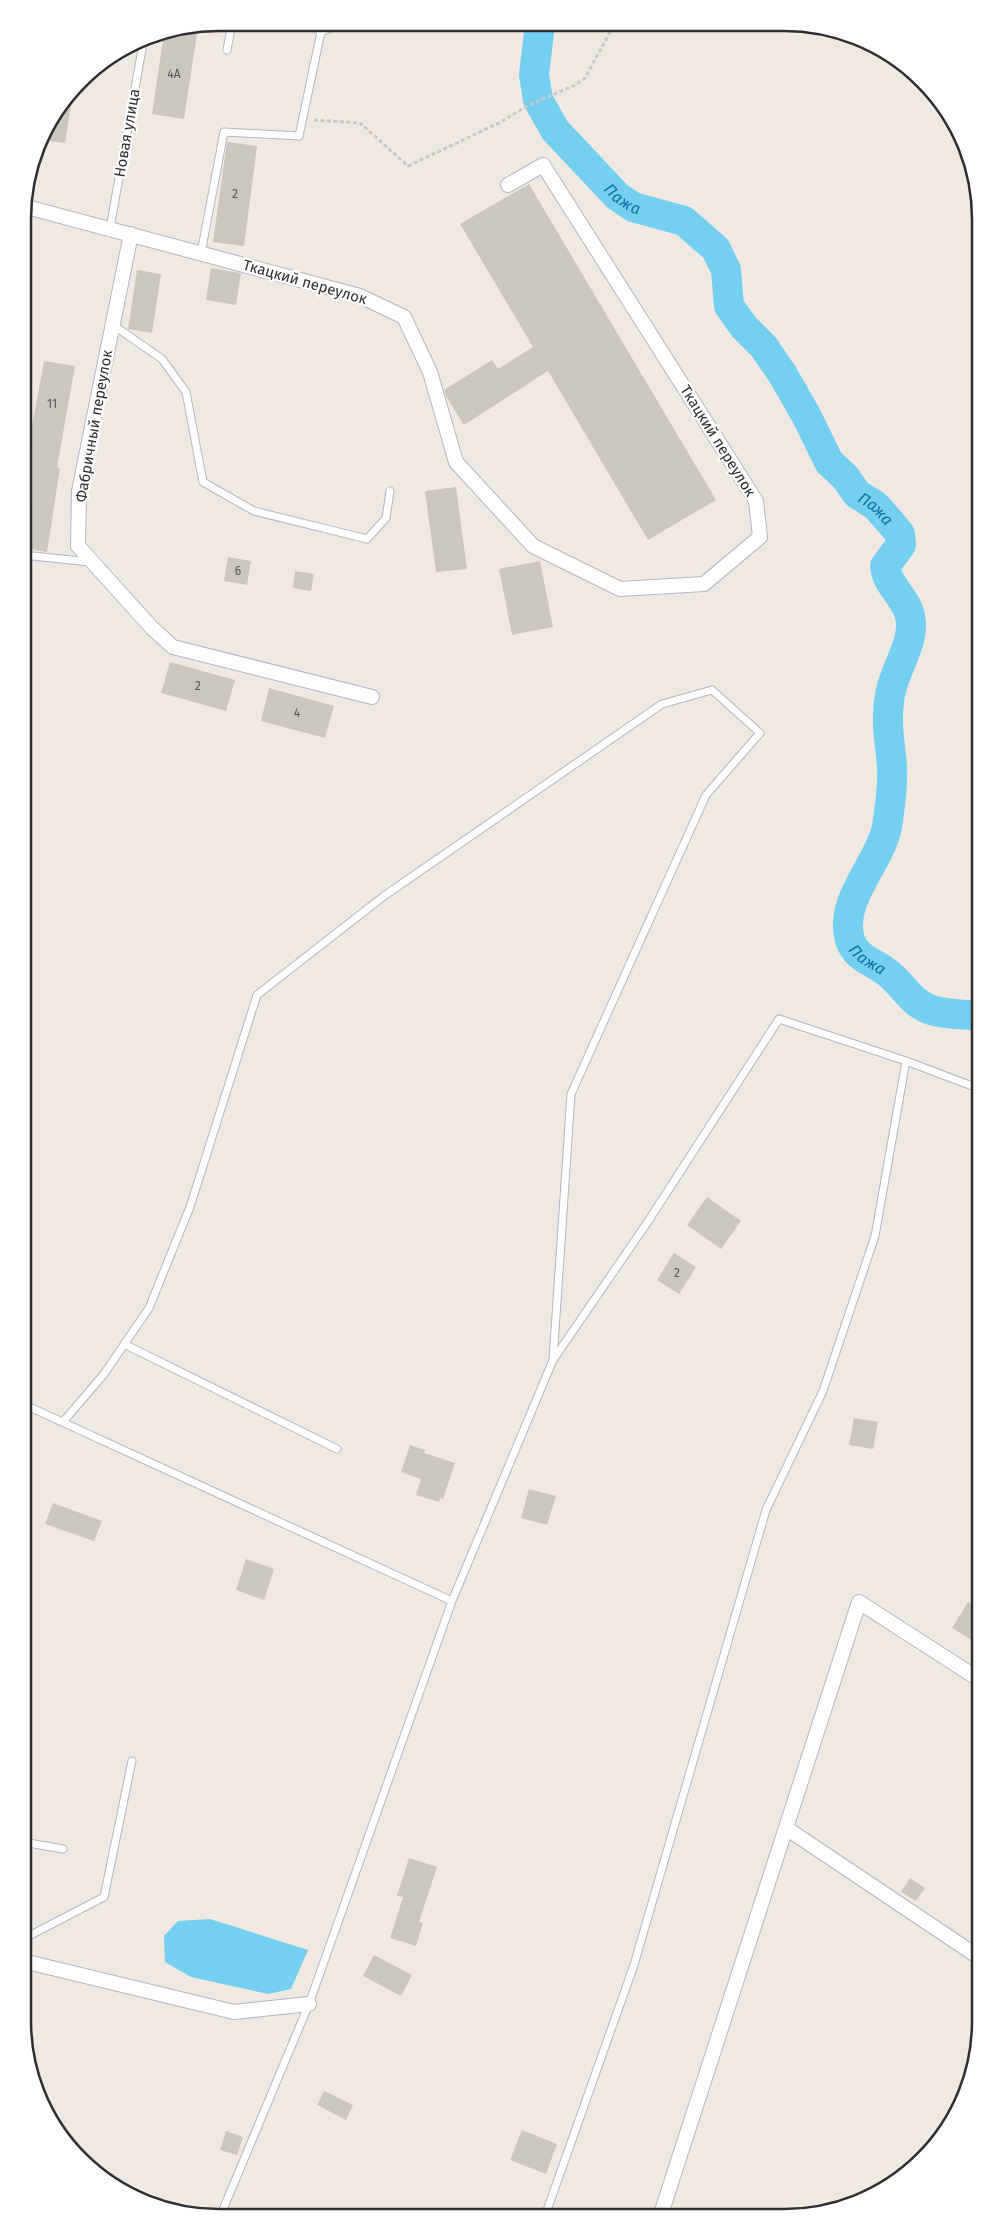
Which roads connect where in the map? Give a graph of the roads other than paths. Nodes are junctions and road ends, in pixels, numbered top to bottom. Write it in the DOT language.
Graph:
graph roads {
  1 [pos="231,31"];
  2 [pos="321,32"];
  3 [pos="142,48"];
  4 [pos="227,50"];
  5 [pos="508,185"];
  6 [pos="32,208"];
  7 [pos="110,228"];
  8 [pos="131,234"];
  9 [pos="202,253"];
  10 [pos="112,325"];
  11 [pos="390,491"];
  12 [pos="31,555"];
  13 [pos="92,562"];
  14 [pos="372,697"];
  15 [pos="906,1061"];
  16 [pos="972,1086"];
  17 [pos="124,1344"];
  18 [pos="553,1360"];
  19 [pos="31,1408"];
  20 [pos="63,1422"];
  21 [pos="338,1449"];
  22 [pos="452,1601"];
  23 [pos="972,1675"];
  24 [pos="132,1761"];
  25 [pos="786,1828"];
  26 [pos="31,1844"];
  27 [pos="62,1849"];
  28 [pos="31,1934"];
  29 [pos="972,1953"];
  30 [pos="31,1963"];
  31 [pos="309,2004"];
  32 [pos="223,2209"];
  33 [pos="547,2209"];
  34 [pos="663,2209"];
  1 -- 4 [label="lane"];
  2 -- 9 [label="lane"];
  3 -- 7 [label="lane, Новая улица"];
  5 -- 9 [label="street, Ткацкий переулок"];
  6 -- 7 [label="street, Ткацкий переулок"];
  7 -- 8 [label="street, Ткацкий переулок"];
  8 -- 9 [label="street, Ткацкий переулок"];
  8 -- 10 [label="street, Фабричный переулок"];
  10 -- 11 [label="lane"];
  10 -- 13 [label="street, Фабричный переулок"];
  12 -- 13 [label="lane"];
  13 -- 14 [label="street, Фабричный переулок"];
  15 -- 16 [label="lane"];
  15 -- 18 [label="lane"];
  15 -- 33 [label="lane"];
  17 -- 18 [label="lane"];
  17 -- 20 [label="lane"];
  17 -- 21 [label="lane"];
  18 -- 22 [label="lane"];
  19 -- 20 [label="lane"];
  20 -- 22 [label="lane"];
  22 -- 31 [label="lane"];
  23 -- 25 [label="street"];
  24 -- 28 [label="lane"];
  25 -- 29 [label="street"];
  25 -- 34 [label="street"];
  26 -- 27 [label="lane"];
  30 -- 31 [label="street"];
  31 -- 32 [label="lane"];
}
